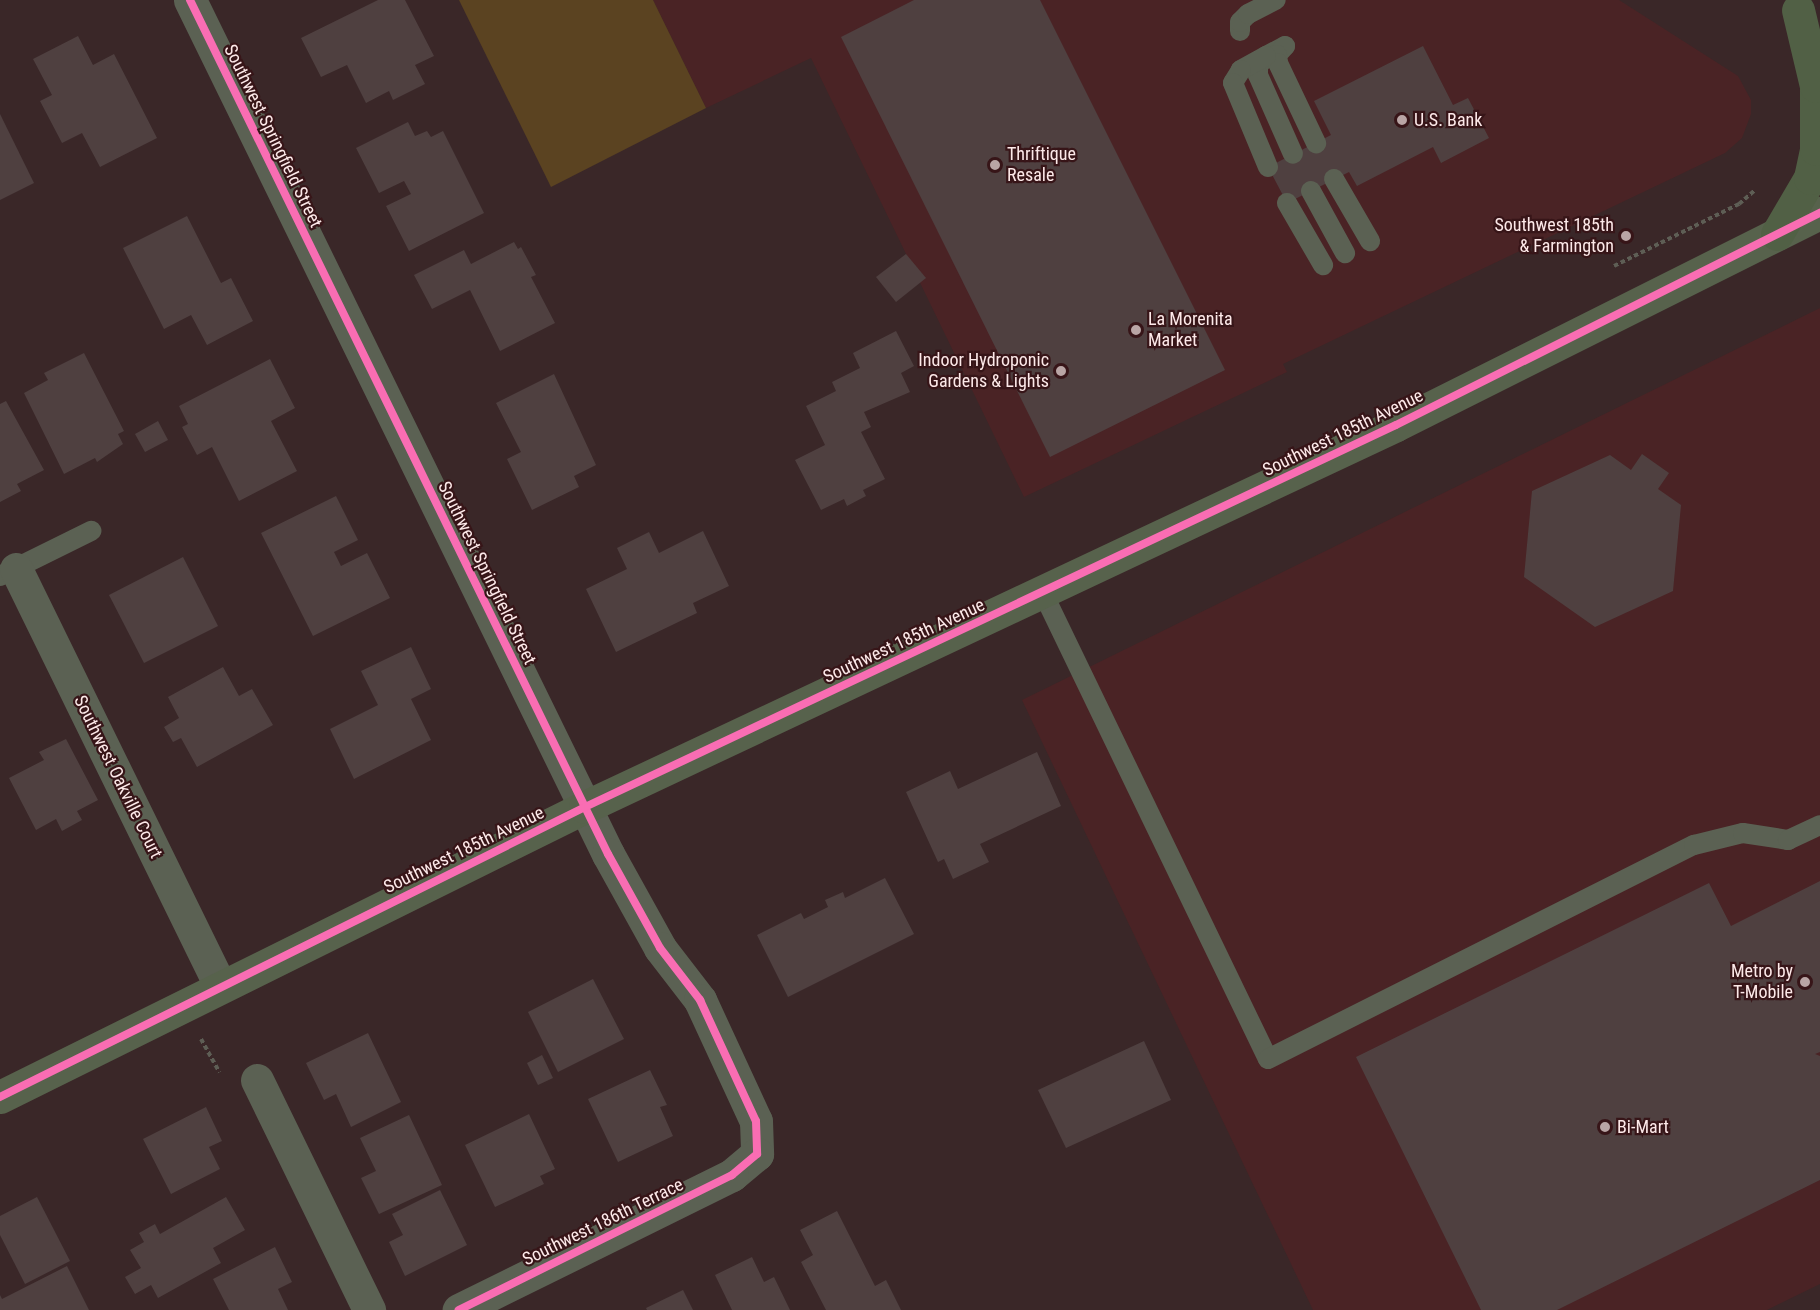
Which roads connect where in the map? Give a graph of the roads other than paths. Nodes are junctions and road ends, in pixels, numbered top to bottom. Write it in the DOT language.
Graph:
graph roads {
  1 [pos="190,0"];
  2 [pos="1276,0"];
  3 [pos="1800,11"];
  4 [pos="1240,31"];
  5 [pos="1266,56"];
  6 [pos="1316,143"];
  7 [pos="1293,154"];
  8 [pos="1268,167"];
  9 [pos="1334,179"];
  10 [pos="1311,191"];
  11 [pos="1287,203"];
  12 [pos="1820,213"];
  13 [pos="1777,234"];
  14 [pos="1370,241"];
  15 [pos="1345,253"];
  16 [pos="1323,265"];
  17 [pos="91,531"];
  18 [pos="8,572"];
  19 [pos="1043,593"];
  20 [pos="585,807"];
  21 [pos="1820,825"];
  22 [pos="220,986"];
  23 [pos="257,1080"];
  24 [pos="0,1096"];
  25 [pos="757,1154"];
  26 [pos="369,1310"];
  27 [pos="459,1310"];
  1 -- 20 [label="street, Southwest Springfield Street"];
  2 -- 4 [label="lane"];
  3 -- 13 [label="main road"];
  5 -- 6 [label="lane"];
  5 -- 7 [label="lane"];
  5 -- 8 [label="lane"];
  9 -- 14 [label="lane"];
  10 -- 15 [label="lane"];
  11 -- 16 [label="lane"];
  12 -- 13 [label="main road, Southwest 185th Avenue"];
  13 -- 19 [label="main road, Southwest 185th Avenue"];
  17 -- 18 [label="lane"];
  18 -- 22 [label="street, Southwest Oakville Court"];
  19 -- 20 [label="main road, Southwest 185th Avenue"];
  19 -- 21 [label="lane"];
  20 -- 22 [label="main road, Southwest 185th Avenue"];
  20 -- 25 [label="street, Southwest Springfield Street"];
  22 -- 24 [label="main road, Southwest 185th Avenue"];
  23 -- 26 [label="street"];
  25 -- 27 [label="street, Southwest 186th Terrace"];
}
